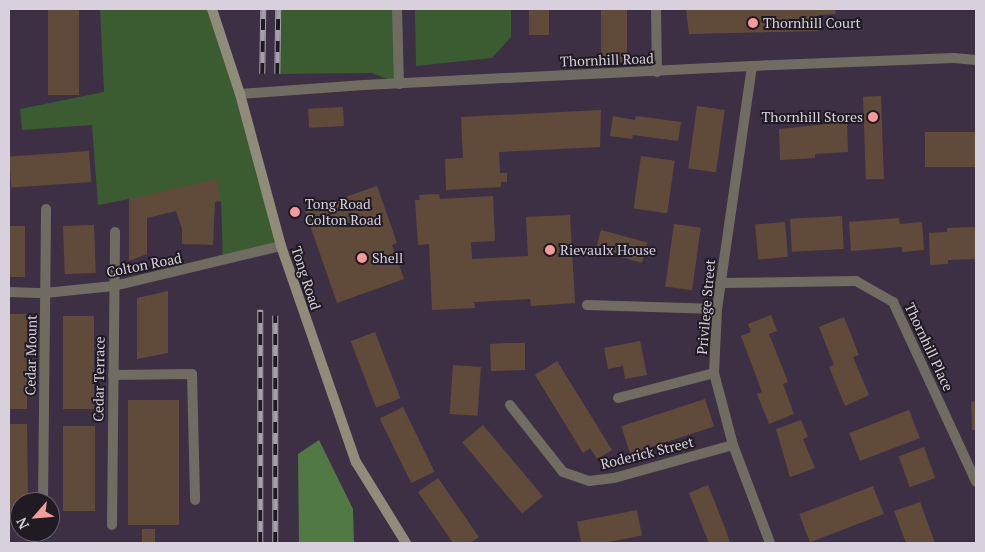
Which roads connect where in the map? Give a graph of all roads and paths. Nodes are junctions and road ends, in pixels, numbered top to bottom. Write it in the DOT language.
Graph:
graph roads {
  1 [pos="212,9"];
  2 [pos="397,9"];
  3 [pos="656,9"];
  4 [pos="976,60"];
  5 [pos="752,66"];
  6 [pos="657,72"];
  7 [pos="399,84"];
  8 [pos="240,94"];
  9 [pos="46,209"];
  10 [pos="115,232"];
  11 [pos="281,246"];
  12 [pos="720,283"];
  13 [pos="114,286"];
  14 [pos="9,292"];
  15 [pos="45,293"];
  16 [pos="587,305"];
  17 [pos="717,309"];
  18 [pos="714,373"];
  19 [pos="113,375"];
  20 [pos="618,398"];
  21 [pos="510,405"];
  22 [pos="733,445"];
  23 [pos="976,482"];
  24 [pos="43,492"];
  25 [pos="195,500"];
  26 [pos="112,525"];
  27 [pos="406,543"];
  28 [pos="770,543"];
  1 -- 8 [label="main road, Tong Road"];
  2 -- 7 [label="street"];
  3 -- 6 [label="street"];
  4 -- 5 [label="street, Thornhill Road"];
  5 -- 6 [label="street, Thornhill Road"];
  5 -- 12 [label="street, Privilege Street"];
  6 -- 7 [label="street, Thornhill Road"];
  7 -- 8 [label="street, Thornhill Road"];
  8 -- 11 [label="main road, Tong Road"];
  9 -- 15 [label="street, Cedar Mount"];
  10 -- 13 [label="street, Cedar Terrace"];
  11 -- 13 [label="street, Colton Road"];
  11 -- 27 [label="main road, Tong Road"];
  12 -- 17 [label="street, Privilege Street"];
  12 -- 23 [label="street, Thornhill Place"];
  13 -- 15 [label="street, Colton Road"];
  13 -- 19 [label="street, Cedar Terrace"];
  14 -- 15 [label="street, Colton Road"];
  15 -- 24 [label="street, Cedar Mount"];
  16 -- 17 [label="street"];
  17 -- 18 [label="street, Privilege Street"];
  18 -- 20 [label="street"];
  18 -- 22 [label="street, Privilege Street"];
  19 -- 25 [label="street"];
  19 -- 26 [label="street, Cedar Terrace"];
  21 -- 22 [label="street, Roderick Street"];
  22 -- 28 [label="street, Privilege Street"];
}
